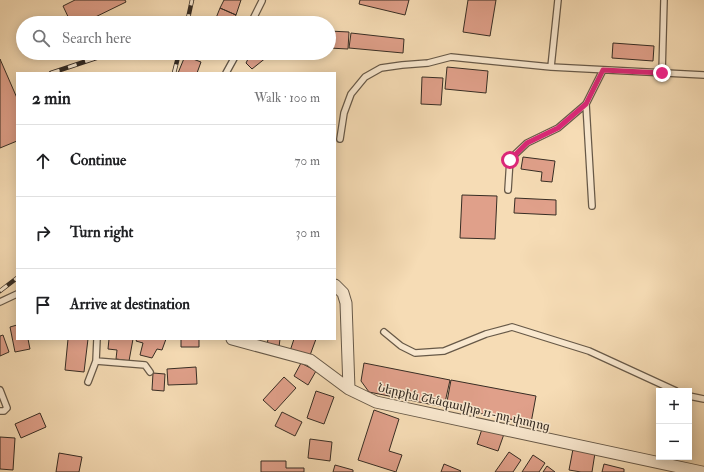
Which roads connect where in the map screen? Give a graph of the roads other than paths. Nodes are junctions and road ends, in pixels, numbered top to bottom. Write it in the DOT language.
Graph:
graph roads {
  1 [pos="558,0"];
  2 [pos="664,0"];
  3 [pos="262,1"];
  4 [pos="254,16"];
  5 [pos="232,60"];
  6 [pos="551,67"];
  7 [pos="603,70"];
  8 [pos="226,72"];
  9 [pos="662,73"];
  10 [pos="704,75"];
  11 [pos="586,104"];
  12 [pos="340,139"];
  13 [pos="508,190"];
  14 [pos="592,206"];
  15 [pos="336,286"];
  16 [pos="16,294"];
  17 [pos="0,302"];
  18 [pos="384,332"];
  19 [pos="97,340"];
  20 [pos="236,340"];
  21 [pos="96,361"];
  22 [pos="150,372"];
  23 [pos="88,382"];
  24 [pos="669,388"];
  25 [pos="349,389"];
  26 [pos="0,390"];
  27 [pos="692,397"];
  28 [pos="704,399"];
  29 [pos="0,411"];
  30 [pos="703,472"];
  1 -- 6 [label="lane"];
  2 -- 9 [label="lane"];
  3 -- 4 [label="lane"];
  5 -- 8 [label="lane"];
  6 -- 7 [label="lane"];
  6 -- 12 [label="lane"];
  7 -- 9 [label="lane"];
  7 -- 11 [label="lane"];
  9 -- 10 [label="lane"];
  11 -- 13 [label="lane"];
  11 -- 14 [label="lane"];
  15 -- 25 [label="street"];
  16 -- 17 [label="lane"];
  18 -- 24 [label="lane"];
  19 -- 21 [label="lane"];
  20 -- 25 [label="street, Ներքին Շենգավիթ 11-րդ փողոց"];
  21 -- 22 [label="lane"];
  21 -- 23 [label="lane"];
  25 -- 30 [label="street, Ներքին Շենգավիթ 11-րդ փողոց"];
  26 -- 29 [label="lane"];
  27 -- 28 [label="lane"];
}
